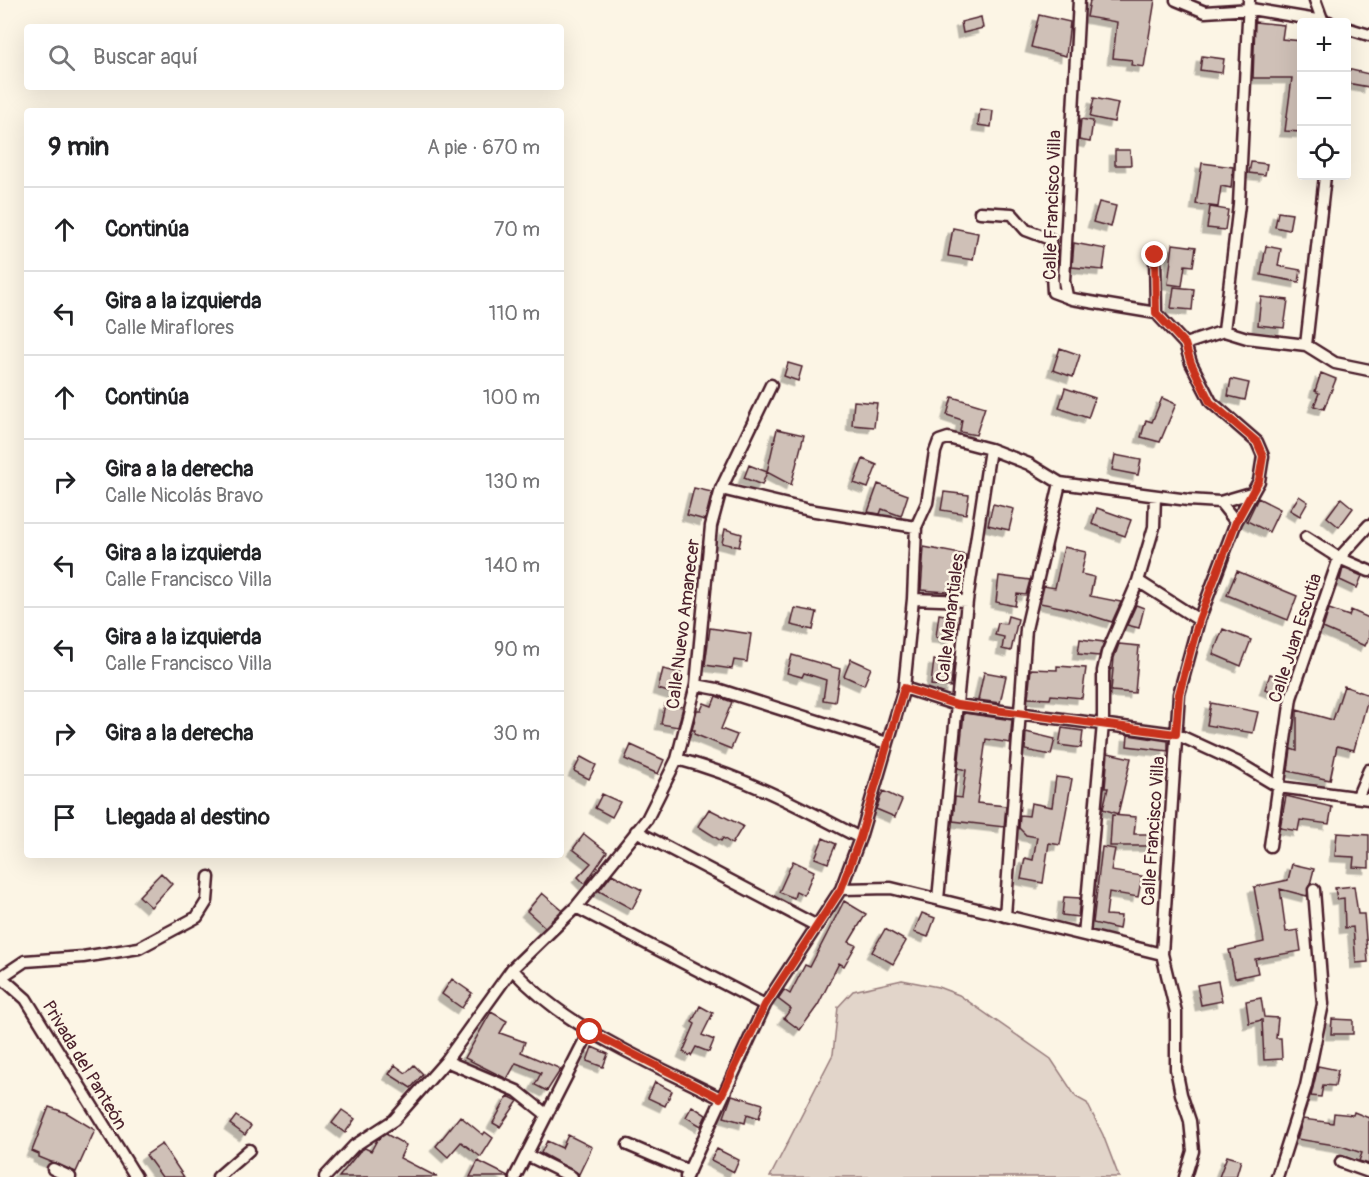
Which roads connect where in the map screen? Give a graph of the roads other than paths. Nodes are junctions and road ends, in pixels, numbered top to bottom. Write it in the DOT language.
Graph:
graph roads {
  1 [pos="1078,0"];
  2 [pos="1176,0"];
  3 [pos="1315,0"];
  4 [pos="1250,5"];
  5 [pos="1307,18"];
  6 [pos="1323,18"];
  7 [pos="1351,29"];
  8 [pos="1369,35"];
  9 [pos="1325,180"];
  10 [pos="980,212"];
  11 [pos="1155,255"];
  12 [pos="1067,296"];
  13 [pos="1156,313"];
  14 [pos="1224,331"];
  15 [pos="1185,344"];
  16 [pos="1306,345"];
  17 [pos="1369,370"];
  18 [pos="771,385"];
  19 [pos="990,449"];
  20 [pos="1060,483"];
  21 [pos="721,489"];
  22 [pos="1251,493"];
  23 [pos="1155,496"];
  24 [pos="1220,502"];
  25 [pos="1236,522"];
  26 [pos="1369,525"];
  27 [pos="916,527"];
  28 [pos="1306,537"];
  29 [pos="1339,558"];
  30 [pos="1369,571"];
  31 [pos="1138,581"];
  32 [pos="913,598"];
  33 [pos="967,601"];
  34 [pos="1199,620"];
  35 [pos="696,685"];
  36 [pos="904,688"];
  37 [pos="957,705"];
  38 [pos="1022,716"];
  39 [pos="1103,724"];
  40 [pos="1176,734"];
  41 [pos="887,743"];
  42 [pos="677,759"];
  43 [pos="1369,770"];
  44 [pos="1278,787"];
  45 [pos="1363,798"];
  46 [pos="636,831"];
  47 [pos="860,838"];
  48 [pos="1270,846"];
  49 [pos="209,877"];
  50 [pos="841,889"];
  51 [pos="1314,890"];
  52 [pos="938,899"];
  53 [pos="576,907"];
  54 [pos="1005,916"];
  55 [pos="817,926"];
  56 [pos="1084,935"];
  57 [pos="1162,954"];
  58 [pos="512,969"];
  59 [pos="1,977"];
  60 [pos="765,1005"];
  61 [pos="590,1032"];
  62 [pos="446,1061"];
  63 [pos="720,1098"];
  64 [pos="547,1115"];
  65 [pos="628,1145"];
  66 [pos="249,1150"];
  67 [pos="527,1155"];
  68 [pos="1341,1162"];
  69 [pos="53,1169"];
  70 [pos="1369,1172"];
  71 [pos="687,1174"];
  72 [pos="70,1177"];
  73 [pos="136,1177"];
  74 [pos="218,1177"];
  75 [pos="325,1177"];
  76 [pos="515,1177"];
  77 [pos="572,1177"];
  78 [pos="1185,1177"];
  79 [pos="1277,1177"];
  1 -- 12 [label="street, Calle Francisco Villa"];
  2 -- 4 [label="street"];
  3 -- 6 [label="street"];
  4 -- 5 [label="street"];
  4 -- 14 [label="street"];
  7 -- 8 [label="street"];
  9 -- 16 [label="street"];
  10 -- 12 [label="street"];
  11 -- 13 [label="street"];
  12 -- 13 [label="street, Calle Francisco Villa"];
  13 -- 15 [label="street, Calle Francisco Villa"];
  14 -- 15 [label="street"];
  14 -- 16 [label="street"];
  15 -- 22 [label="street, Calle Francisco Villa"];
  16 -- 17 [label="street"];
  18 -- 21 [label="street, Calle Nuevo Amanecer"];
  19 -- 20 [label="street"];
  19 -- 27 [label="street"];
  19 -- 33 [label="street, Calle Manantiales"];
  20 -- 23 [label="street"];
  20 -- 38 [label="street"];
  21 -- 27 [label="street"];
  21 -- 35 [label="street, Calle Nuevo Amanecer"];
  22 -- 24 [label="street"];
  22 -- 25 [label="street, Calle Francisco Villa"];
  23 -- 24 [label="street"];
  23 -- 31 [label="street"];
  24 -- 25 [label="street"];
  25 -- 34 [label="street, Calle Francisco Villa"];
  26 -- 29 [label="street, Calle Juan Escutia"];
  27 -- 32 [label="street"];
  28 -- 29 [label="street"];
  29 -- 30 [label="street"];
  29 -- 44 [label="street, Calle Juan Escutia"];
  31 -- 34 [label="street"];
  31 -- 39 [label="street"];
  32 -- 33 [label="street"];
  32 -- 36 [label="street"];
  33 -- 37 [label="street, Calle Manantiales"];
  34 -- 40 [label="street, Calle Francisco Villa"];
  35 -- 41 [label="street"];
  35 -- 42 [label="street, Calle Nuevo Amanecer"];
  36 -- 37 [label="street"];
  36 -- 41 [label="street"];
  37 -- 38 [label="street"];
  37 -- 52 [label="street, Calle Manantiales"];
  38 -- 39 [label="street"];
  38 -- 54 [label="street"];
  39 -- 40 [label="street"];
  39 -- 56 [label="street"];
  40 -- 44 [label="street"];
  40 -- 57 [label="street, Calle Francisco Villa"];
  41 -- 47 [label="street"];
  42 -- 46 [label="street, Calle Nuevo Amanecer"];
  42 -- 47 [label="street"];
  43 -- 45 [label="street"];
  44 -- 45 [label="street"];
  44 -- 48 [label="street, Calle Juan Escutia"];
  46 -- 53 [label="street, Calle Nuevo Amanecer"];
  46 -- 55 [label="street"];
  47 -- 50 [label="street"];
  49 -- 59 [label="street"];
  50 -- 52 [label="street"];
  50 -- 55 [label="street"];
  51 -- 79 [label="street"];
  52 -- 54 [label="street"];
  53 -- 58 [label="street, Calle Nuevo Amanecer"];
  53 -- 60 [label="street"];
  54 -- 56 [label="street"];
  55 -- 60 [label="street"];
  56 -- 57 [label="street"];
  57 -- 78 [label="street, Calle Francisco Villa"];
  58 -- 61 [label="street"];
  58 -- 62 [label="street, Calle Nuevo Amanecer"];
  59 -- 73 [label="street, Privada del Panteón"];
  60 -- 63 [label="street"];
  61 -- 63 [label="street"];
  61 -- 64 [label="street"];
  62 -- 64 [label="street"];
  62 -- 75 [label="street, Calle Nuevo Amanecer"];
  63 -- 71 [label="street"];
  64 -- 67 [label="street"];
  65 -- 71 [label="street"];
  66 -- 74 [label="street"];
  67 -- 76 [label="street"];
  67 -- 77 [label="street"];
  68 -- 70 [label="street"];
  69 -- 72 [label="street"];
}
